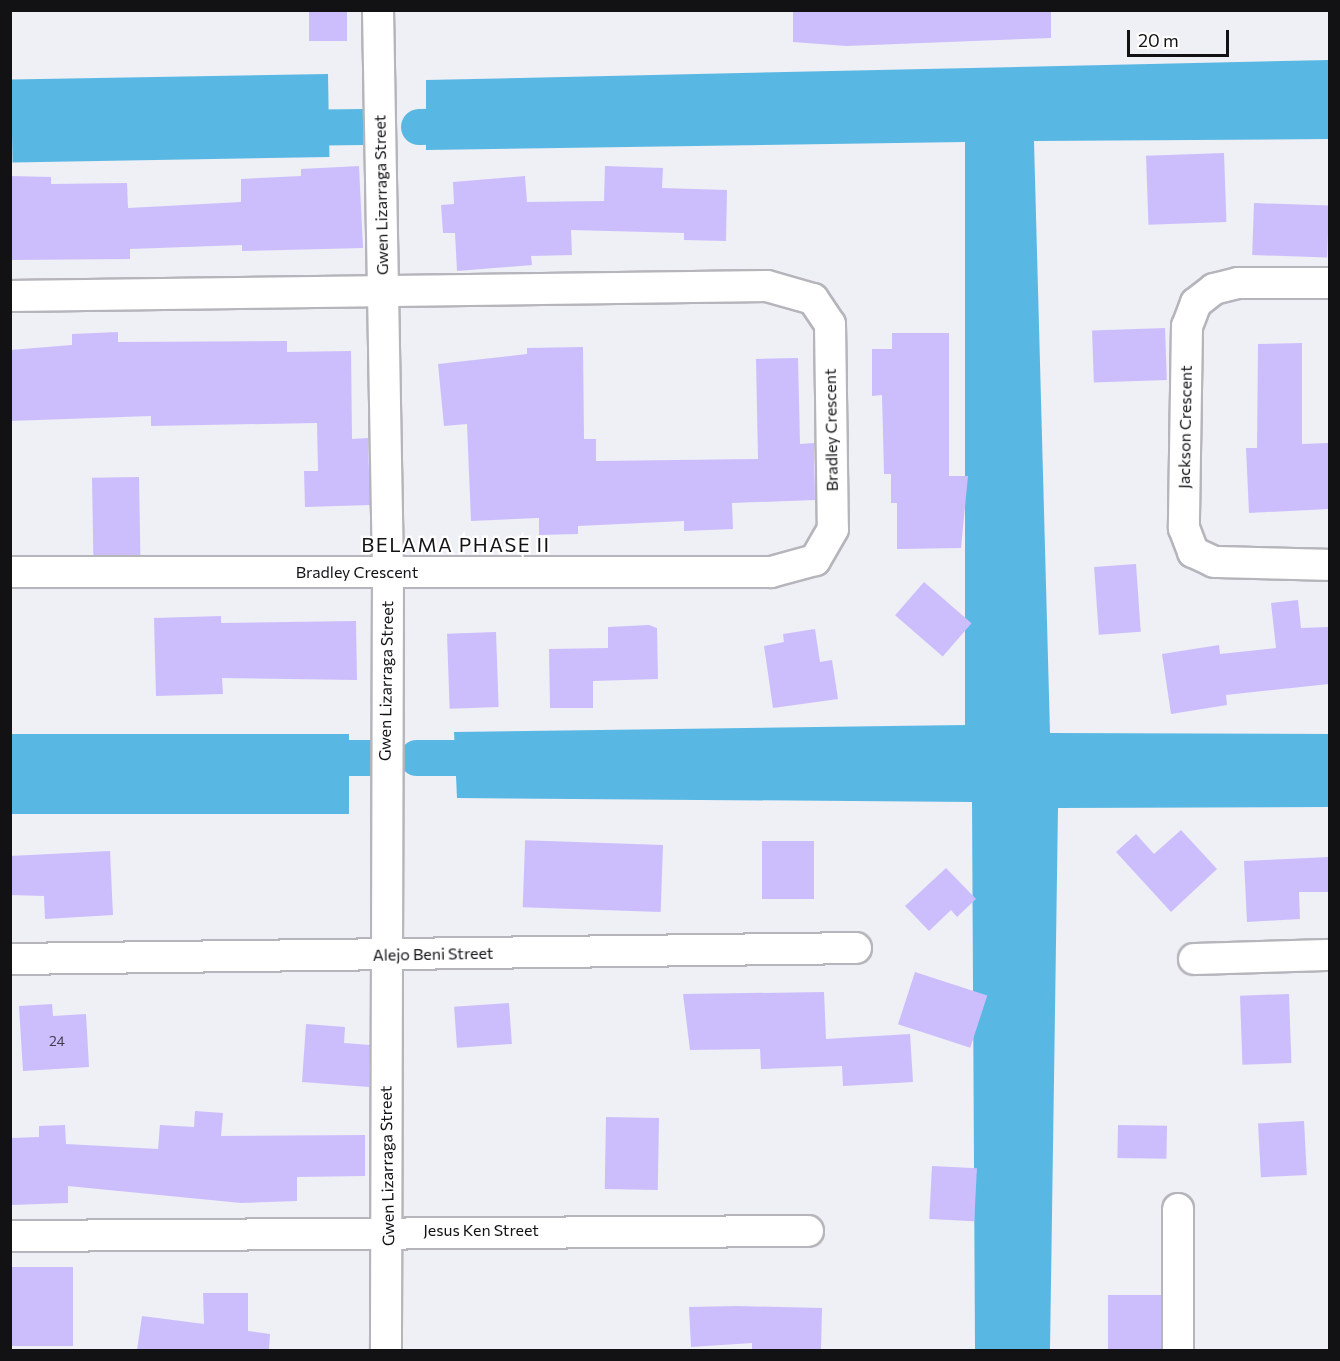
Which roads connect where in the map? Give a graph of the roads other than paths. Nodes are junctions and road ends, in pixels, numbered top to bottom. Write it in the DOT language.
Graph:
graph roads {
  1 [pos="378,10"];
  2 [pos="1329,283"];
  3 [pos="382,294"];
  4 [pos="10,296"];
  5 [pos="1329,565"];
  6 [pos="10,572"];
  7 [pos="388,572"];
  8 [pos="856,948"];
  9 [pos="383,955"];
  10 [pos="1329,955"];
  11 [pos="10,958"];
  12 [pos="1194,959"];
  13 [pos="1178,1209"];
  14 [pos="389,1229"];
  15 [pos="808,1231"];
  16 [pos="10,1236"];
  17 [pos="386,1350"];
  18 [pos="1178,1350"];
  1 -- 3 [label="street, Gwen Lizarraga Street"];
  2 -- 5 [label="street, Jackson Crescent"];
  3 -- 4 [label="street, Bradley Crescent"];
  3 -- 7 [label="street, Gwen Lizarraga Street"];
  3 -- 7 [label="street, Bradley Crescent"];
  6 -- 7 [label="street, Bradley Crescent"];
  7 -- 9 [label="street, Gwen Lizarraga Street"];
  8 -- 9 [label="street, Alejo Beni Street"];
  9 -- 11 [label="street, Alejo Beni Street"];
  9 -- 14 [label="street, Gwen Lizarraga Street"];
  10 -- 12 [label="street"];
  13 -- 18 [label="street"];
  14 -- 15 [label="street, Jesus Ken Street"];
  14 -- 16 [label="street, Jesus Ken Street"];
  14 -- 17 [label="street, Gwen Lizarraga Street"];
}
